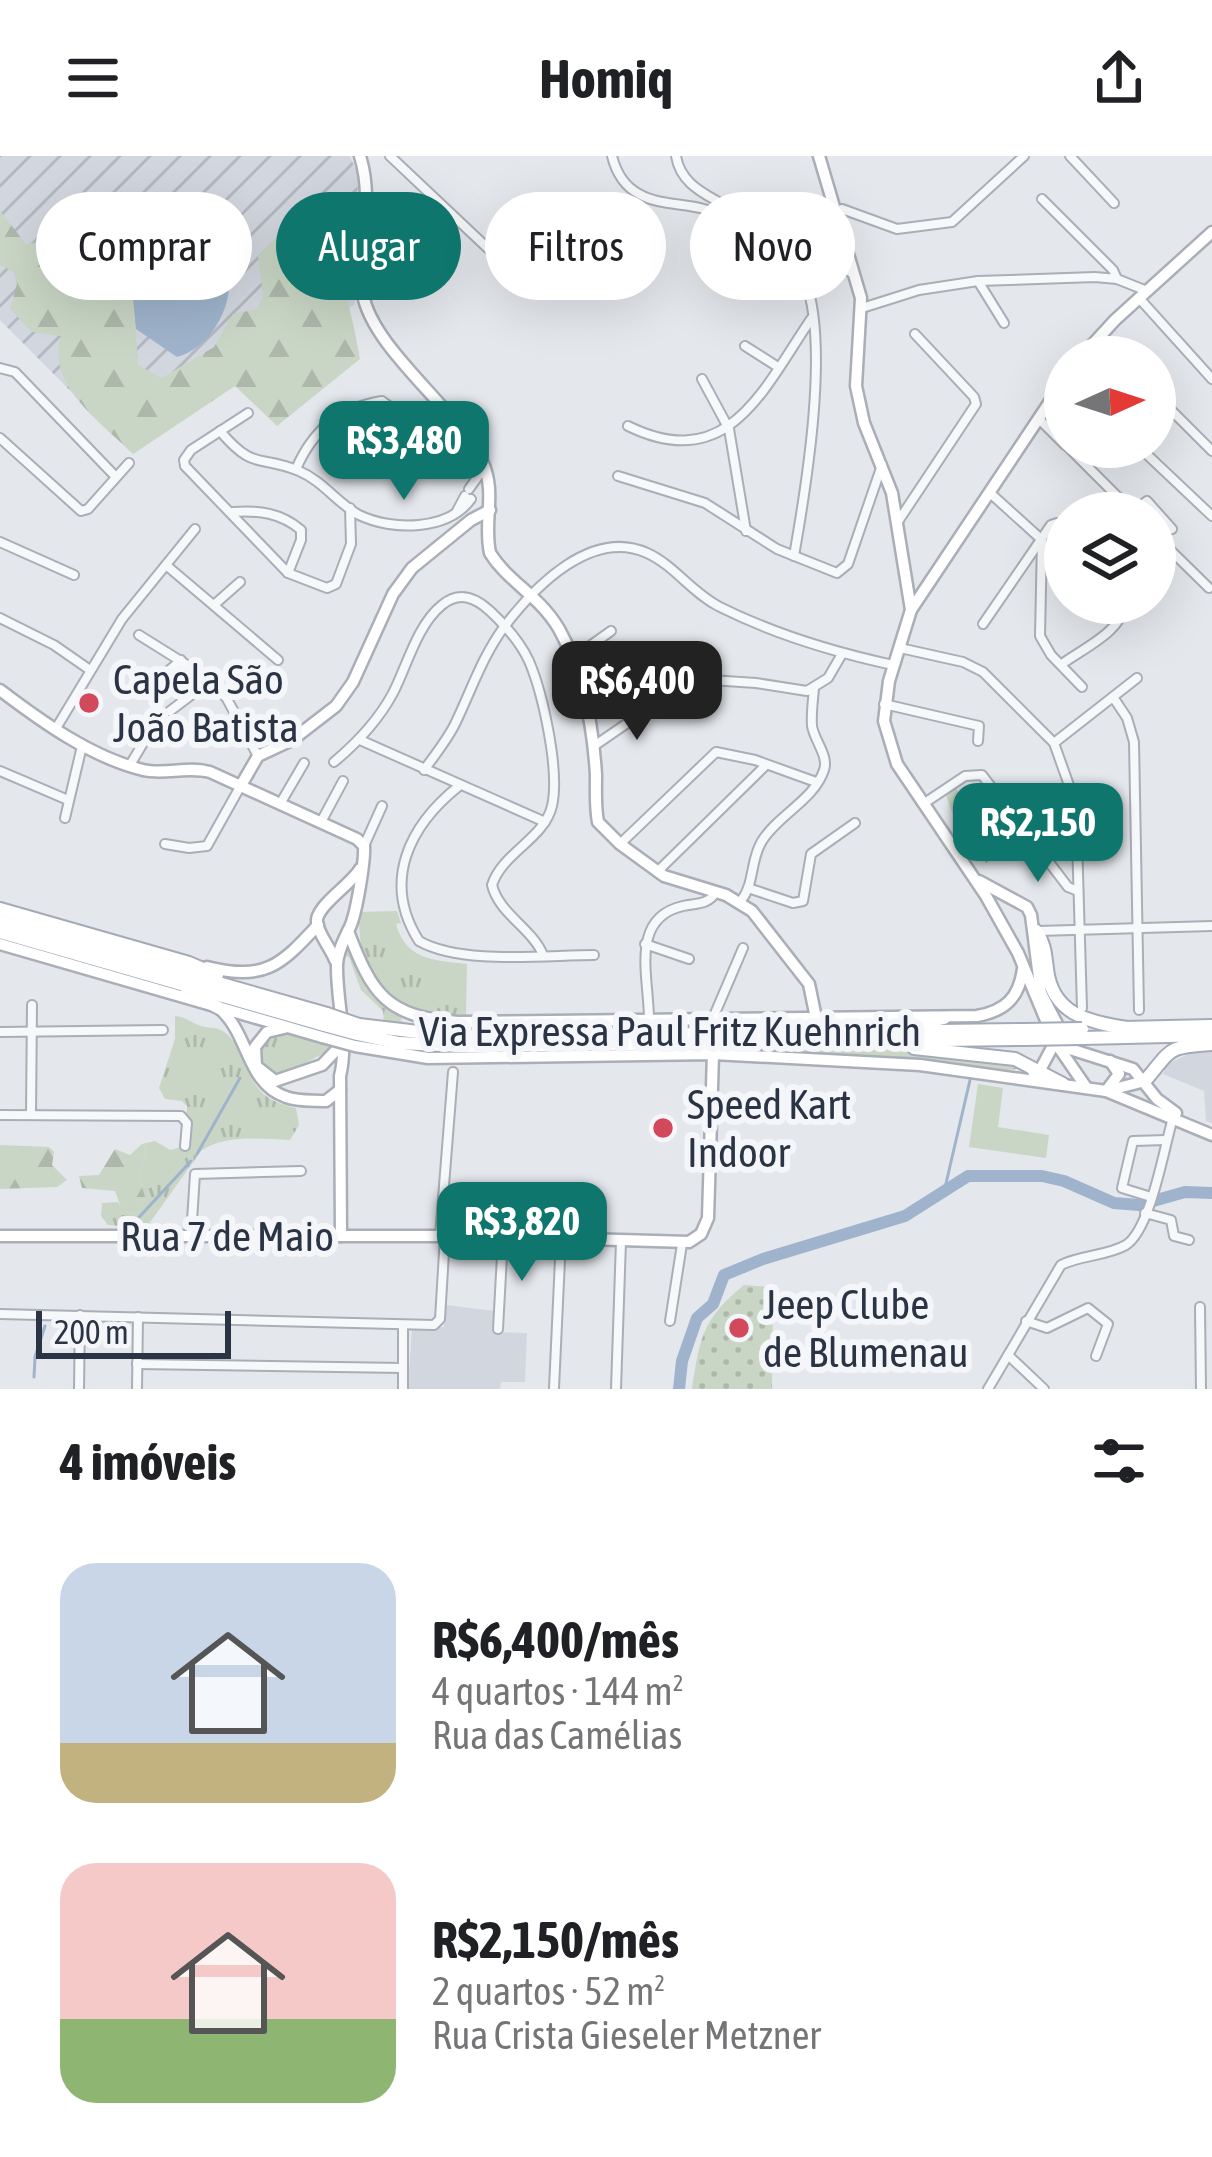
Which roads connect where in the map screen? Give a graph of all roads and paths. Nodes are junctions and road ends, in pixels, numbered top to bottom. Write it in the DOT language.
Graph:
graph roads {
  1 [pos="360,156"];
  2 [pos="389,156"];
  3 [pos="613,156"];
  4 [pos="676,156"];
  5 [pos="819,156"];
  6 [pos="1024,156"];
  7 [pos="1070,156"];
  8 [pos="700,192"];
  9 [pos="830,192"];
  10 [pos="1042,199"];
  11 [pos="1114,203"];
  12 [pos="690,206"];
  13 [pos="855,212"];
  14 [pos="1212,232"];
  15 [pos="485,247"];
  16 [pos="1117,279"];
  17 [pos="978,281"];
  18 [pos="855,282"];
  19 [pos="1143,294"];
  20 [pos="810,300"];
  21 [pos="862,308"];
  22 [pos="812,318"];
  23 [pos="1004,323"];
  24 [pos="915,334"];
  25 [pos="1102,336"];
  26 [pos="745,346"];
  27 [pos="778,367"];
  28 [pos="0,368"];
  29 [pos="702,380"];
  30 [pos="1212,380"];
  31 [pos="1044,409"];
  32 [pos="248,413"];
  33 [pos="1176,415"];
  34 [pos="1038,418"];
  35 [pos="1044,423"];
  36 [pos="628,426"];
  37 [pos="1212,428"];
  38 [pos="729,429"];
  39 [pos="220,431"];
  40 [pos="0,438"];
  41 [pos="1201,440"];
  42 [pos="1212,451"];
  43 [pos="129,464"];
  44 [pos="883,464"];
  45 [pos="406,465"];
  46 [pos="485,467"];
  47 [pos="1090,468"];
  48 [pos="1161,468"];
  49 [pos="296,470"];
  50 [pos="618,476"];
  51 [pos="115,477"];
  52 [pos="490,484"];
  53 [pos="989,491"];
  54 [pos="1113,492"];
  55 [pos="470,494"];
  56 [pos="350,508"];
  57 [pos="490,510"];
  58 [pos="231,513"];
  59 [pos="1212,516"];
  60 [pos="898,520"];
  61 [pos="195,529"];
  62 [pos="746,531"];
  63 [pos="1044,537"];
  64 [pos="1042,540"];
  65 [pos="0,542"];
  66 [pos="794,556"];
  67 [pos="1176,557"];
  68 [pos="166,565"];
  69 [pos="288,573"];
  70 [pos="74,575"];
  71 [pos="240,582"];
  72 [pos="1209,588"];
  73 [pos="534,594"];
  74 [pos="215,604"];
  75 [pos="911,610"];
  76 [pos="0,618"];
  77 [pos="982,624"];
  78 [pos="1117,624"];
  79 [pos="505,625"];
  80 [pos="610,631"];
  81 [pos="139,635"];
  82 [pos="898,647"];
  83 [pos="656,652"];
  84 [pos="842,654"];
  85 [pos="573,658"];
  86 [pos="181,660"];
  87 [pos="278,660"];
  88 [pos="1062,664"];
  89 [pos="893,665"];
  90 [pos="90,670"];
  91 [pos="1137,678"];
  92 [pos="211,680"];
  93 [pos="151,686"];
  94 [pos="1082,687"];
  95 [pos="814,688"];
  96 [pos="0,690"];
  97 [pos="1113,697"];
  98 [pos="655,704"];
  99 [pos="884,704"];
  100 [pos="170,711"];
  101 [pos="155,722"];
  102 [pos="55,730"];
  103 [pos="360,740"];
  104 [pos="977,740"];
  105 [pos="1054,743"];
  106 [pos="83,744"];
  107 [pos="593,747"];
  108 [pos="259,756"];
  109 [pos="334,762"];
  110 [pos="304,764"];
  111 [pos="130,766"];
  112 [pos="764,766"];
  113 [pos="424,770"];
  114 [pos="0,772"];
  115 [pos="343,781"];
  116 [pos="816,782"];
  117 [pos="459,786"];
  118 [pos="240,787"];
  119 [pos="68,800"];
  120 [pos="923,804"];
  121 [pos="279,805"];
  122 [pos="382,806"];
  123 [pos="65,818"];
  124 [pos="545,822"];
  125 [pos="855,823"];
  126 [pos="320,824"];
  127 [pos="165,844"];
  128 [pos="620,844"];
  129 [pos="364,846"];
  130 [pos="365,861"];
  131 [pos="657,872"];
  132 [pos="976,879"];
  133 [pos="751,889"];
  134 [pos="716,891"];
  135 [pos="1078,892"];
  136 [pos="329,902"];
  137 [pos="741,902"];
  138 [pos="1019,904"];
  139 [pos="0,909"];
  140 [pos="352,915"];
  141 [pos="38,920"];
  142 [pos="0,921"];
  143 [pos="1002,925"];
  144 [pos="1212,926"];
  145 [pos="1138,927"];
  146 [pos="320,928"];
  147 [pos="1079,930"];
  148 [pos="1036,931"];
  149 [pos="346,933"];
  150 [pos="0,939"];
  151 [pos="645,944"];
  152 [pos="742,948"];
  153 [pos="544,955"];
  154 [pos="593,955"];
  155 [pos="689,959"];
  156 [pos="190,963"];
  157 [pos="337,965"];
  158 [pos="1024,966"];
  159 [pos="165,979"];
  160 [pos="249,989"];
  161 [pos="32,1005"];
  162 [pos="219,1008"];
  163 [pos="1082,1008"];
  164 [pos="1139,1010"];
  165 [pos="713,1018"];
  166 [pos="816,1018"];
  167 [pos="944,1018"];
  168 [pos="649,1019"];
  169 [pos="324,1025"];
  170 [pos="1212,1026"];
  171 [pos="287,1027"];
  172 [pos="1127,1028"];
  173 [pos="163,1030"];
  174 [pos="870,1030"];
  175 [pos="0,1032"];
  176 [pos="32,1033"];
  177 [pos="1024,1034"];
  178 [pos="1082,1034"];
  179 [pos="353,1037"];
  180 [pos="1212,1040"];
  181 [pos="896,1042"];
  182 [pos="1055,1042"];
  183 [pos="713,1054"];
  184 [pos="1106,1060"];
  185 [pos="322,1065"];
  186 [pos="1040,1070"];
  187 [pos="308,1072"];
  188 [pos="452,1072"];
  189 [pos="1012,1077"];
  190 [pos="1145,1081"];
  191 [pos="1063,1084"];
  192 [pos="1086,1087"];
  193 [pos="1106,1091"];
  194 [pos="333,1095"];
  195 [pos="0,1115"];
  196 [pos="31,1115"];
  197 [pos="1173,1118"];
  198 [pos="1212,1131"];
  199 [pos="1166,1140"];
  200 [pos="185,1146"];
  201 [pos="301,1171"];
  202 [pos="1148,1204"];
  203 [pos="0,1236"];
  204 [pos="190,1236"];
  205 [pos="341,1236"];
  206 [pos="442,1236"];
  207 [pos="503,1237"];
  208 [pos="561,1238"];
  209 [pos="1190,1240"];
  210 [pos="622,1241"];
  211 [pos="682,1244"];
  212 [pos="1200,1307"];
  213 [pos="0,1314"];
  214 [pos="80,1315"];
  215 [pos="138,1317"];
  216 [pos="1026,1321"];
  217 [pos="670,1322"];
  218 [pos="404,1324"];
  219 [pos="498,1329"];
  220 [pos="1206,1347"];
  221 [pos="1008,1354"];
  222 [pos="1096,1357"];
  223 [pos="137,1364"];
  224 [pos="403,1368"];
  225 [pos="554,1388"];
  226 [pos="79,1389"];
  227 [pos="137,1389"];
  228 [pos="403,1389"];
  229 [pos="616,1389"];
  230 [pos="988,1389"];
  231 [pos="1044,1389"];
  232 [pos="1201,1389"];
  1 -- 46 [label="street"];
  2 -- 15 [label="street"];
  3 -- 12 [label="street"];
  4 -- 8 [label="street"];
  5 -- 9 [label="street"];
  6 -- 13 [label="street"];
  7 -- 11 [label="street"];
  10 -- 16 [label="street"];
  14 -- 19 [label="street"];
  16 -- 17 [label="street"];
  16 -- 19 [label="street"];
  17 -- 21 [label="street"];
  17 -- 23 [label="street"];
  18 -- 21 [label="street"];
  19 -- 25 [label="street"];
  19 -- 30 [label="street"];
  20 -- 22 [label="street"];
  21 -- 44 [label="street"];
  22 -- 27 [label="street"];
  22 -- 66 [label="street"];
  24 -- 60 [label="street"];
  26 -- 27 [label="street"];
  27 -- 38 [label="street"];
  28 -- 51 [label="street"];
  29 -- 38 [label="street"];
  31 -- 34 [label="street"];
  32 -- 39 [label="street"];
  33 -- 41 [label="street"];
  34 -- 35 [label="street"];
  34 -- 53 [label="street"];
  36 -- 38 [label="street"];
  37 -- 41 [label="street"];
  38 -- 62 [label="street"];
  39 -- 49 [label="street"];
  39 -- 58 [label="street"];
  40 -- 51 [label="street"];
  41 -- 42 [label="street"];
  43 -- 51 [label="street"];
  44 -- 60 [label="street"];
  44 -- 66 [label="street"];
  45 -- 49 [label="street"];
  46 -- 52 [label="street"];
  46 -- 55 [label="street"];
  47 -- 54 [label="street"];
  48 -- 59 [label="street"];
  49 -- 56 [label="street"];
  50 -- 62 [label="street"];
  52 -- 55 [label="street"];
  52 -- 57 [label="street"];
  53 -- 64 [label="street"];
  53 -- 75 [label="street"];
  55 -- 56 [label="street"];
  56 -- 69 [label="street"];
  57 -- 73 [label="street"];
  57 -- 108 [label="street"];
  58 -- 69 [label="street"];
  58 -- 69 [label="street"];
  60 -- 75 [label="street"];
  61 -- 68 [label="street"];
  62 -- 66 [label="street"];
  63 -- 64 [label="street"];
  64 -- 77 [label="street"];
  64 -- 88 [label="street"];
  65 -- 70 [label="street"];
  67 -- 72 [label="street"];
  68 -- 74 [label="street"];
  68 -- 90 [label="street"];
  71 -- 74 [label="street"];
  73 -- 79 [label="street"];
  73 -- 84 [label="street"];
  73 -- 85 [label="street"];
  74 -- 87 [label="street"];
  75 -- 82 [label="street"];
  76 -- 90 [label="street"];
  78 -- 88 [label="street"];
  79 -- 103 [label="street"];
  79 -- 113 [label="street"];
  79 -- 124 [label="street"];
  80 -- 85 [label="street"];
  81 -- 86 [label="street"];
  82 -- 89 [label="street"];
  82 -- 105 [label="street"];
  83 -- 95 [label="street"];
  84 -- 89 [label="street"];
  84 -- 95 [label="street"];
  85 -- 107 [label="street"];
  86 -- 92 [label="street"];
  86 -- 93 [label="street"];
  88 -- 94 [label="street"];
  89 -- 99 [label="street"];
  90 -- 102 [label="street"];
  91 -- 97 [label="street"];
  92 -- 100 [label="street"];
  92 -- 108 [label="street"];
  95 -- 116 [label="street"];
  96 -- 102 [label="street"];
  97 -- 105 [label="street"];
  97 -- 145 [label="street"];
  98 -- 107 [label="street"];
  99 -- 104 [label="street"];
  99 -- 120 [label="street"];
  101 -- 111 [label="street"];
  102 -- 106 [label="street"];
  103 -- 109 [label="street"];
  103 -- 113 [label="street"];
  105 -- 135 [label="street"];
  106 -- 111 [label="street"];
  106 -- 119 [label="street"];
  107 -- 128 [label="street"];
  108 -- 118 [label="street"];
  110 -- 121 [label="street"];
  111 -- 118 [label="street"];
  112 -- 116 [label="street"];
  112 -- 128 [label="street"];
  112 -- 131 [label="street"];
  113 -- 117 [label="street"];
  114 -- 119 [label="street"];
  115 -- 126 [label="street"];
  116 -- 133 [label="street"];
  117 -- 124 [label="street"];
  117 -- 153 [label="street"];
  118 -- 121 [label="street"];
  118 -- 127 [label="street"];
  119 -- 123 [label="street"];
  120 -- 132 [label="street"];
  120 -- 135 [label="street"];
  121 -- 126 [label="street"];
  122 -- 129 [label="street"];
  124 -- 153 [label="street"];
  125 -- 133 [label="street"];
  126 -- 129 [label="street"];
  128 -- 131 [label="street"];
  129 -- 130 [label="street"];
  130 -- 136 [label="street"];
  130 -- 140 [label="street"];
  131 -- 134 [label="street"];
  132 -- 138 [label="street"];
  132 -- 143 [label="street"];
  133 -- 137 [label="street"];
  134 -- 137 [label="street"];
  134 -- 151 [label="street"];
  135 -- 147 [label="street"];
  136 -- 140 [label="street"];
  136 -- 146 [label="street"];
  137 -- 166 [label="street"];
  138 -- 143 [label="street"];
  138 -- 148 [label="street"];
  139 -- 141 [label="main road"];
  140 -- 149 [label="street"];
  141 -- 142 [label="main road"];
  141 -- 156 [label="main road"];
  142 -- 160 [label="main road, Via Expressa Paul Fritz Kuehnrich"];
  143 -- 158 [label="street"];
  144 -- 145 [label="street"];
  145 -- 147 [label="street"];
  145 -- 164 [label="street"];
  146 -- 149 [label="street"];
  146 -- 156 [label="street"];
  146 -- 157 [label="street"];
  147 -- 148 [label="street"];
  147 -- 163 [label="street"];
  148 -- 172 [label="main road"];
  148 -- 184 [label="street"];
  149 -- 157 [label="street"];
  149 -- 168 [label="street"];
  150 -- 159 [label="main road, Via Expressa Paul Fritz Kuehnrich"];
  150 -- 162 [label="street"];
  151 -- 155 [label="street"];
  151 -- 168 [label="street"];
  152 -- 165 [label="street"];
  153 -- 154 [label="street"];
  156 -- 160 [label="main road"];
  157 -- 179 [label="street"];
  158 -- 167 [label="street"];
  158 -- 182 [label="street"];
  159 -- 162 [label="main road"];
  159 -- 169 [label="main road, Via Expressa Paul Fritz Kuehnrich"];
  160 -- 169 [label="main road, Via Expressa Paul Fritz Kuehnrich"];
  161 -- 176 [label="street"];
  162 -- 171 [label="street"];
  162 -- 194 [label="street"];
  165 -- 166 [label="street"];
  165 -- 168 [label="street"];
  166 -- 167 [label="street"];
  167 -- 174 [label="main road"];
  169 -- 171 [label="street"];
  169 -- 179 [label="main road, Via Expressa Paul Fritz Kuehnrich, bridge"];
  170 -- 172 [label="main road, Via Expressa Paul Fritz Kuehnrich"];
  171 -- 187 [label="street"];
  172 -- 178 [label="main road, Via Expressa Paul Fritz Kuehnrich"];
  173 -- 176 [label="street"];
  174 -- 177 [label="main road, Via Expressa Paul Fritz Kuehnrich"];
  174 -- 179 [label="main road, Via Expressa Paul Fritz Kuehnrich"];
  175 -- 176 [label="street"];
  176 -- 196 [label="street"];
  177 -- 178 [label="main road, Via Expressa Paul Fritz Kuehnrich, bridge"];
  177 -- 181 [label="main road, Via Expressa Paul Fritz Kuehnrich"];
  178 -- 180 [label="main road, Via Expressa Paul Fritz Kuehnrich"];
  179 -- 181 [label="main road, Via Expressa Paul Fritz Kuehnrich"];
  179 -- 183 [label="street"];
  179 -- 185 [label="street"];
  179 -- 194 [label="street"];
  180 -- 190 [label="main road"];
  181 -- 186 [label="main road"];
  182 -- 186 [label="street"];
  182 -- 192 [label="street"];
  183 -- 189 [label="street"];
  183 -- 211 [label="street"];
  184 -- 190 [label="street"];
  184 -- 193 [label="street"];
  185 -- 187 [label="street"];
  185 -- 194 [label="street"];
  186 -- 189 [label="street"];
  186 -- 191 [label="main road"];
  187 -- 194 [label="street"];
  188 -- 206 [label="street"];
  189 -- 191 [label="street"];
  190 -- 193 [label="street"];
  190 -- 198 [label="street"];
  191 -- 192 [label="street"];
  192 -- 193 [label="street"];
  193 -- 197 [label="street"];
  194 -- 205 [label="street"];
  195 -- 196 [label="street"];
  196 -- 200 [label="street"];
  197 -- 198 [label="street"];
  197 -- 199 [label="street"];
  199 -- 202 [label="street"];
  199 -- 202 [label="street"];
  201 -- 204 [label="street"];
  202 -- 209 [label="street"];
  202 -- 216 [label="street"];
  203 -- 204 [label="street, Rua 7 de Maio"];
  204 -- 205 [label="street, Rua 7 de Maio"];
  205 -- 206 [label="street, Rua 7 de Maio"];
  206 -- 207 [label="street, Rua 7 de Maio"];
  206 -- 218 [label="street"];
  207 -- 208 [label="street, Rua 7 de Maio"];
  207 -- 219 [label="street"];
  208 -- 210 [label="street, Rua 7 de Maio"];
  208 -- 225 [label="street"];
  210 -- 211 [label="street, Rua 7 de Maio"];
  210 -- 229 [label="street"];
  211 -- 217 [label="street"];
  212 -- 220 [label="street"];
  213 -- 214 [label="street"];
  214 -- 215 [label="street"];
  214 -- 226 [label="street"];
  215 -- 218 [label="street"];
  215 -- 223 [label="street"];
  216 -- 221 [label="street"];
  216 -- 222 [label="street"];
  218 -- 224 [label="street"];
  220 -- 232 [label="street"];
  221 -- 230 [label="street"];
  221 -- 231 [label="street"];
  223 -- 224 [label="street"];
  223 -- 227 [label="street"];
  224 -- 228 [label="street"];
}
